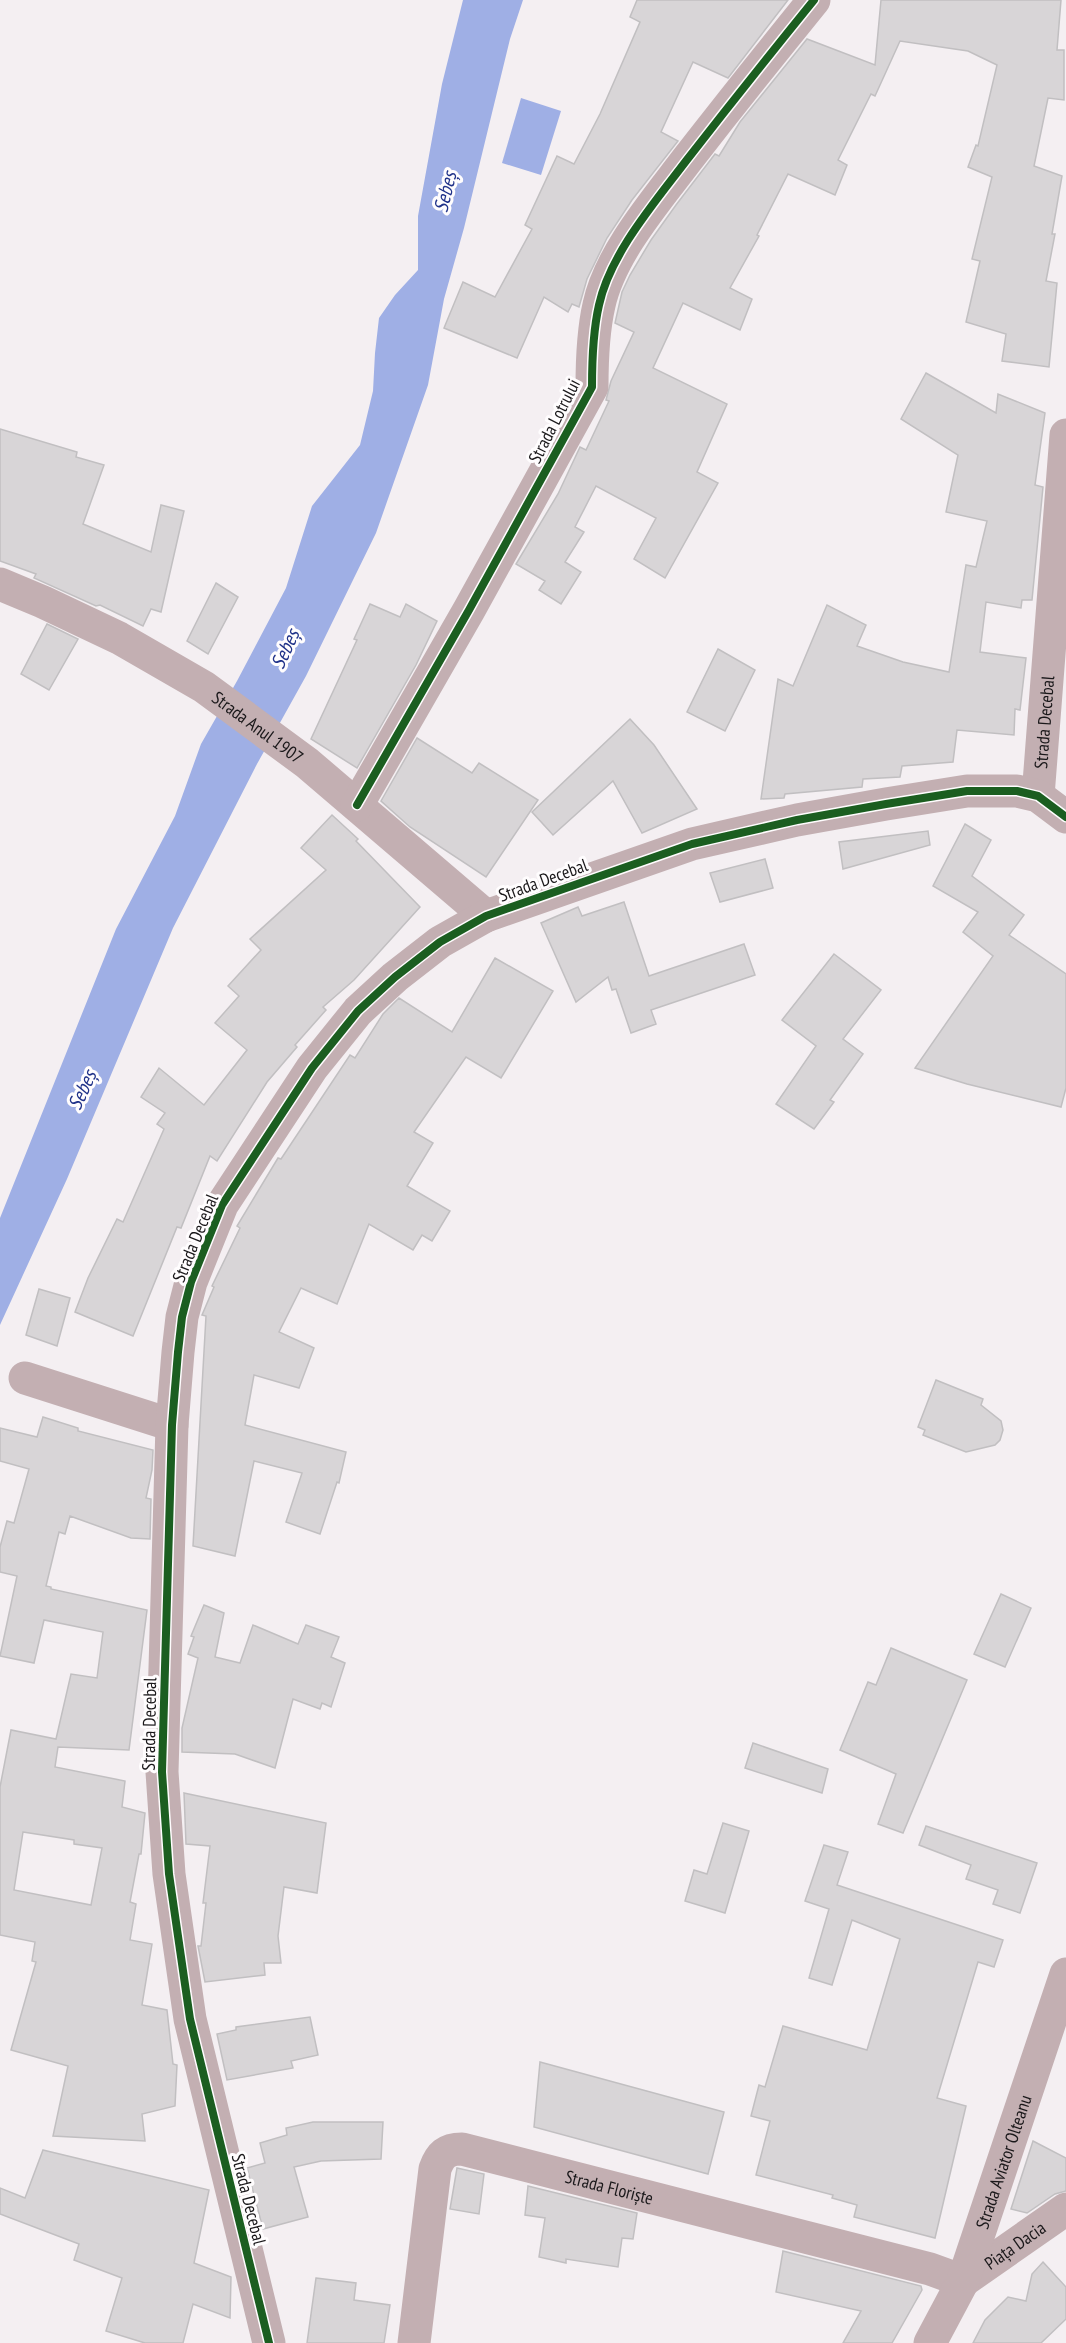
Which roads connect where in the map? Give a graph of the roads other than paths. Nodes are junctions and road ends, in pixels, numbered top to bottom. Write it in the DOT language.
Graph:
graph roads {
  1 [pos="814,0"];
  2 [pos="1066,435"];
  3 [pos="0,584"];
  4 [pos="1038,796"];
  5 [pos="357,805"];
  6 [pos="1066,817"];
  7 [pos="486,916"];
  8 [pos="25,1378"];
  9 [pos="172,1425"];
  10 [pos="1066,1974"];
  11 [pos="1066,2209"];
  12 [pos="963,2281"];
  13 [pos="269,2343"];
  14 [pos="414,2343"];
  15 [pos="930,2343"];
  1 -- 5 [label="street, Strada Lotrului"];
  2 -- 4 [label="street, Strada Decebal"];
  3 -- 5 [label="street, Strada Anul 1907"];
  4 -- 6 [label="street"];
  4 -- 7 [label="street, Strada Decebal"];
  5 -- 7 [label="street, Strada Anul 1907"];
  7 -- 9 [label="street, Strada Decebal"];
  8 -- 9 [label="street"];
  9 -- 13 [label="street, Strada Decebal"];
  10 -- 12 [label="street, Strada Aviator Olteanu"];
  11 -- 12 [label="street, Piața Dacia"];
  12 -- 14 [label="street, Strada Floriște"];
  12 -- 15 [label="street, Strada Aviator Olteanu"];
}
